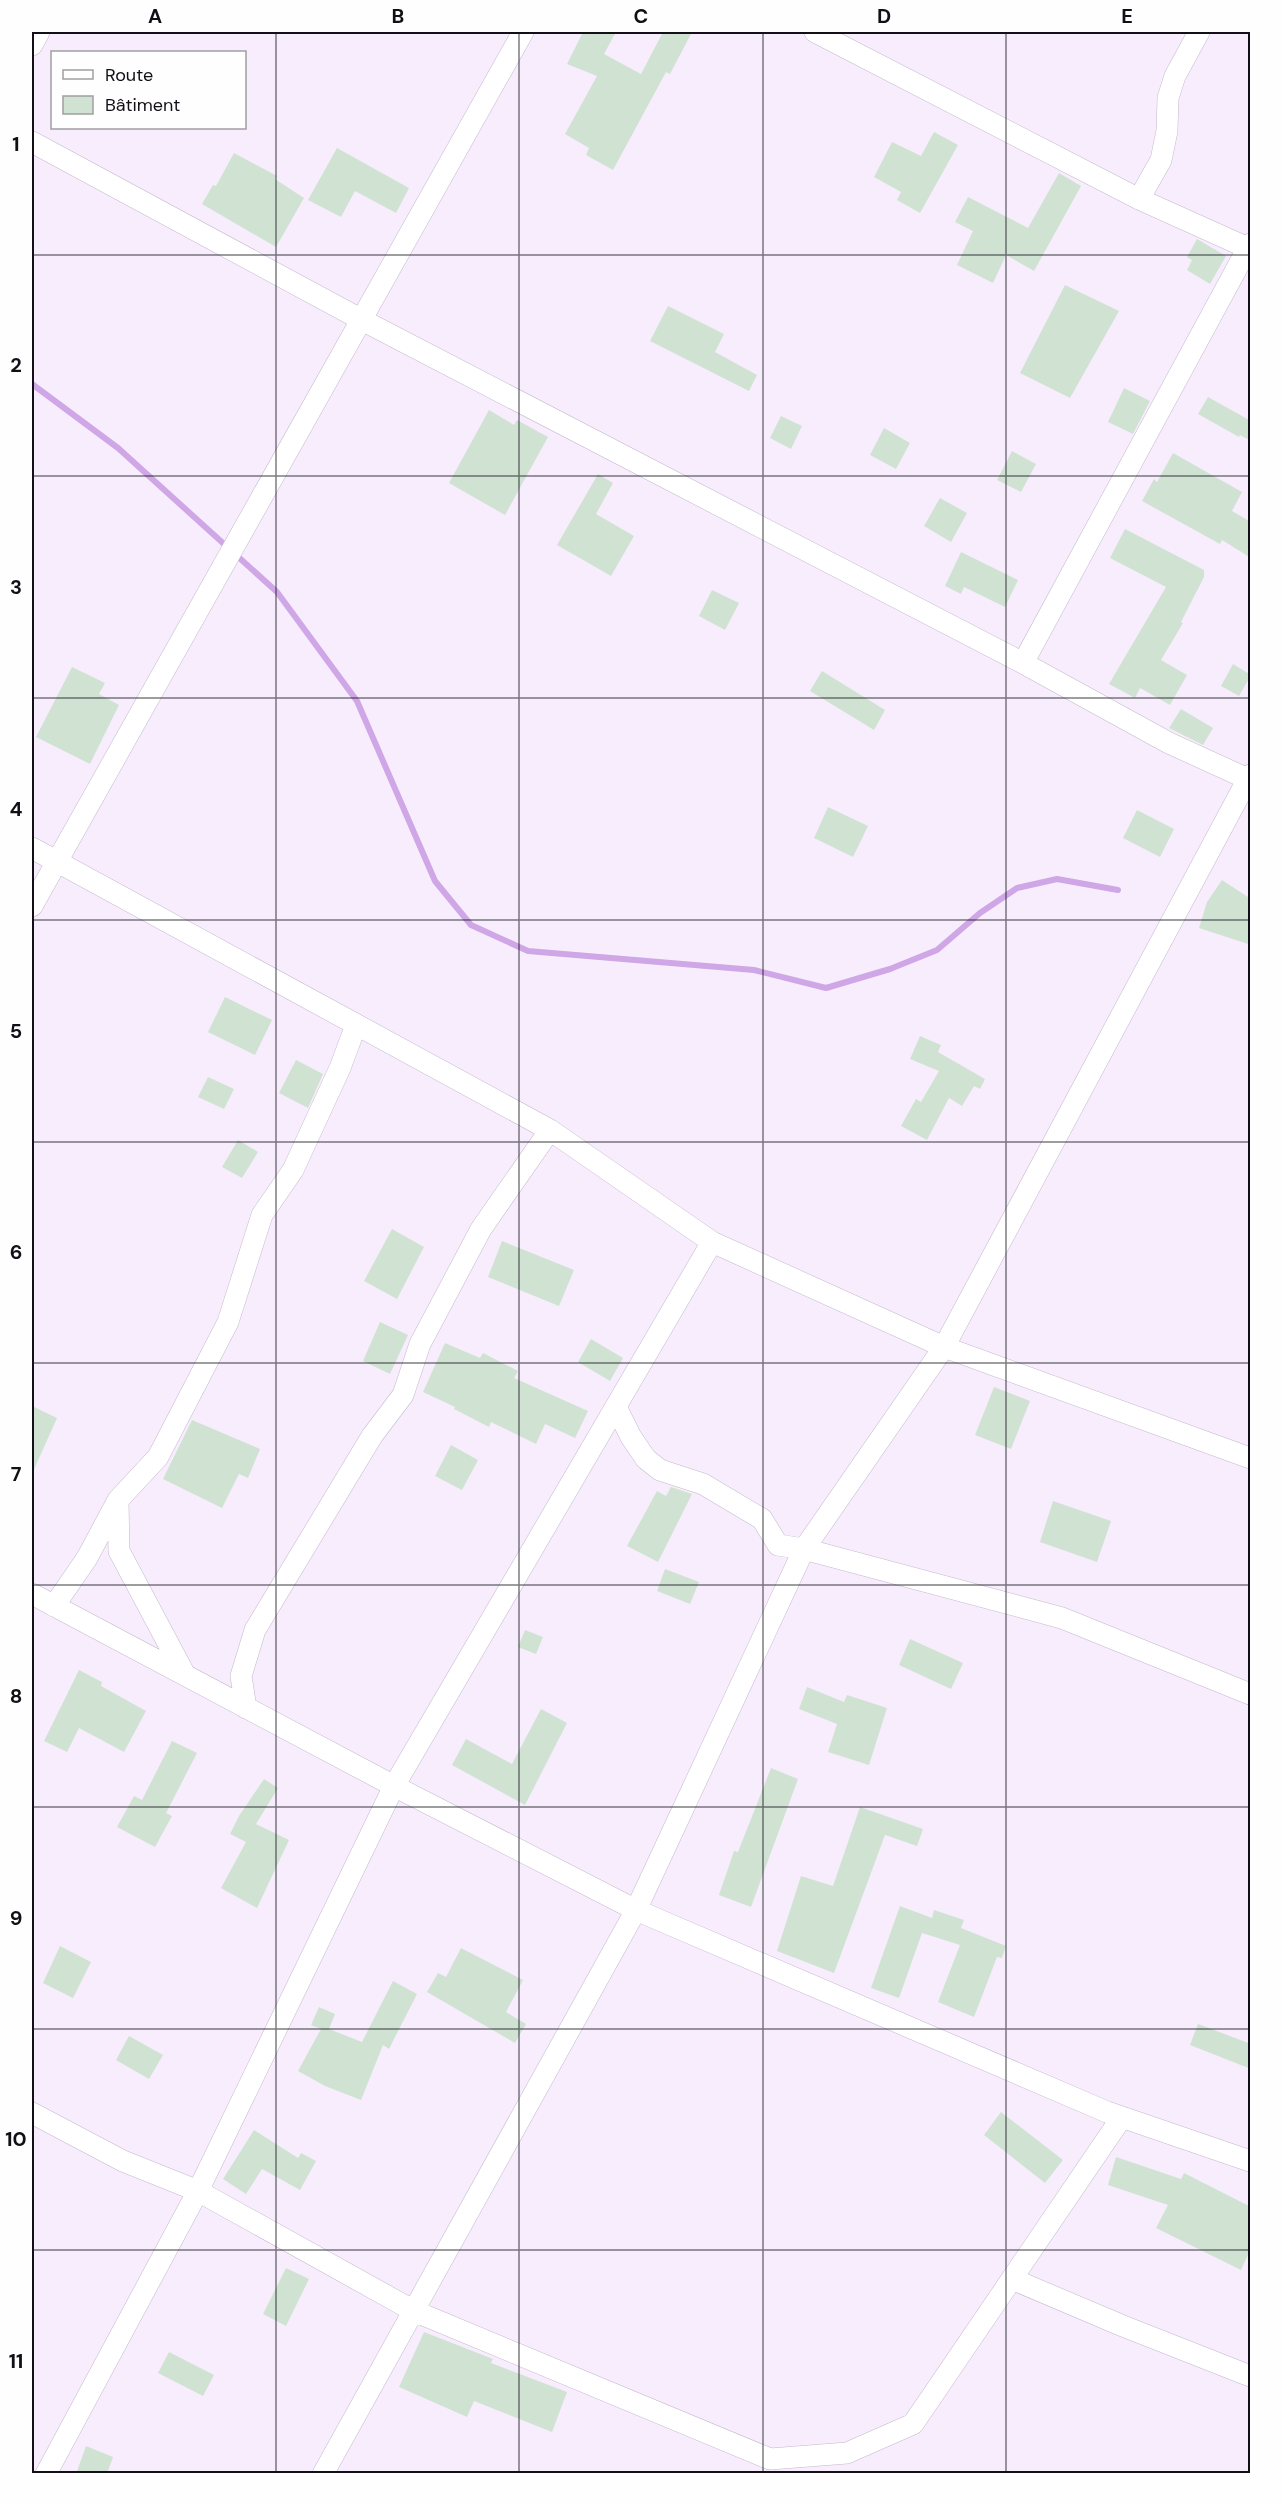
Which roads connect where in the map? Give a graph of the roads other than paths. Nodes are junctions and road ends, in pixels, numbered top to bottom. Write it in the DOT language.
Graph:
graph roads {
  1 [pos="39,32"];
  2 [pos="523,32"];
  3 [pos="815,32"];
  4 [pos="1200,32"];
  5 [pos="32,45"];
  6 [pos="32,142"];
  7 [pos="1139,199"];
  8 [pos="1250,246"];
  9 [pos="362,320"];
  10 [pos="1023,663"];
  11 [pos="1250,778"];
  12 [pos="32,848"];
  13 [pos="57,861"];
  14 [pos="32,906"];
  15 [pos="356,1025"];
  16 [pos="550,1130"];
  17 [pos="712,1242"];
  18 [pos="944,1347"];
  19 [pos="616,1407"];
  20 [pos="1251,1458"];
  21 [pos="118,1500"];
  22 [pos="804,1548"];
  23 [pos="32,1594"];
  24 [pos="54,1606"];
  25 [pos="185,1676"];
  26 [pos="1251,1694"];
  27 [pos="246,1708"];
  28 [pos="394,1786"];
  29 [pos="636,1910"];
  30 [pos="32,2113"];
  31 [pos="1122,2117"];
  32 [pos="1251,2161"];
  33 [pos="198,2191"];
  34 [pos="1012,2279"];
  35 [pos="414,2311"];
  36 [pos="1251,2376"];
  37 [pos="46,2474"];
  38 [pos="323,2474"];
  1 -- 5 [label="street"];
  2 -- 9 [label="street"];
  3 -- 7 [label="street"];
  4 -- 7 [label="street"];
  6 -- 9 [label="street"];
  7 -- 8 [label="street"];
  8 -- 10 [label="street"];
  9 -- 10 [label="street"];
  9 -- 13 [label="street"];
  10 -- 11 [label="street"];
  11 -- 18 [label="street"];
  12 -- 13 [label="street"];
  13 -- 14 [label="street"];
  13 -- 15 [label="street"];
  15 -- 16 [label="street"];
  15 -- 21 [label="street"];
  16 -- 17 [label="street"];
  16 -- 27 [label="street"];
  17 -- 18 [label="street"];
  17 -- 19 [label="street"];
  18 -- 20 [label="street"];
  18 -- 22 [label="street"];
  19 -- 22 [label="street"];
  19 -- 28 [label="street"];
  21 -- 24 [label="street"];
  21 -- 25 [label="street"];
  22 -- 26 [label="street"];
  22 -- 29 [label="street"];
  23 -- 24 [label="street"];
  24 -- 25 [label="street"];
  25 -- 27 [label="street"];
  27 -- 28 [label="street"];
  28 -- 29 [label="street"];
  28 -- 33 [label="street"];
  29 -- 31 [label="street"];
  29 -- 35 [label="street"];
  30 -- 33 [label="street"];
  31 -- 32 [label="street"];
  31 -- 34 [label="street"];
  33 -- 35 [label="street"];
  33 -- 37 [label="street"];
  34 -- 35 [label="street"];
  34 -- 36 [label="street"];
  35 -- 38 [label="street"];
}
